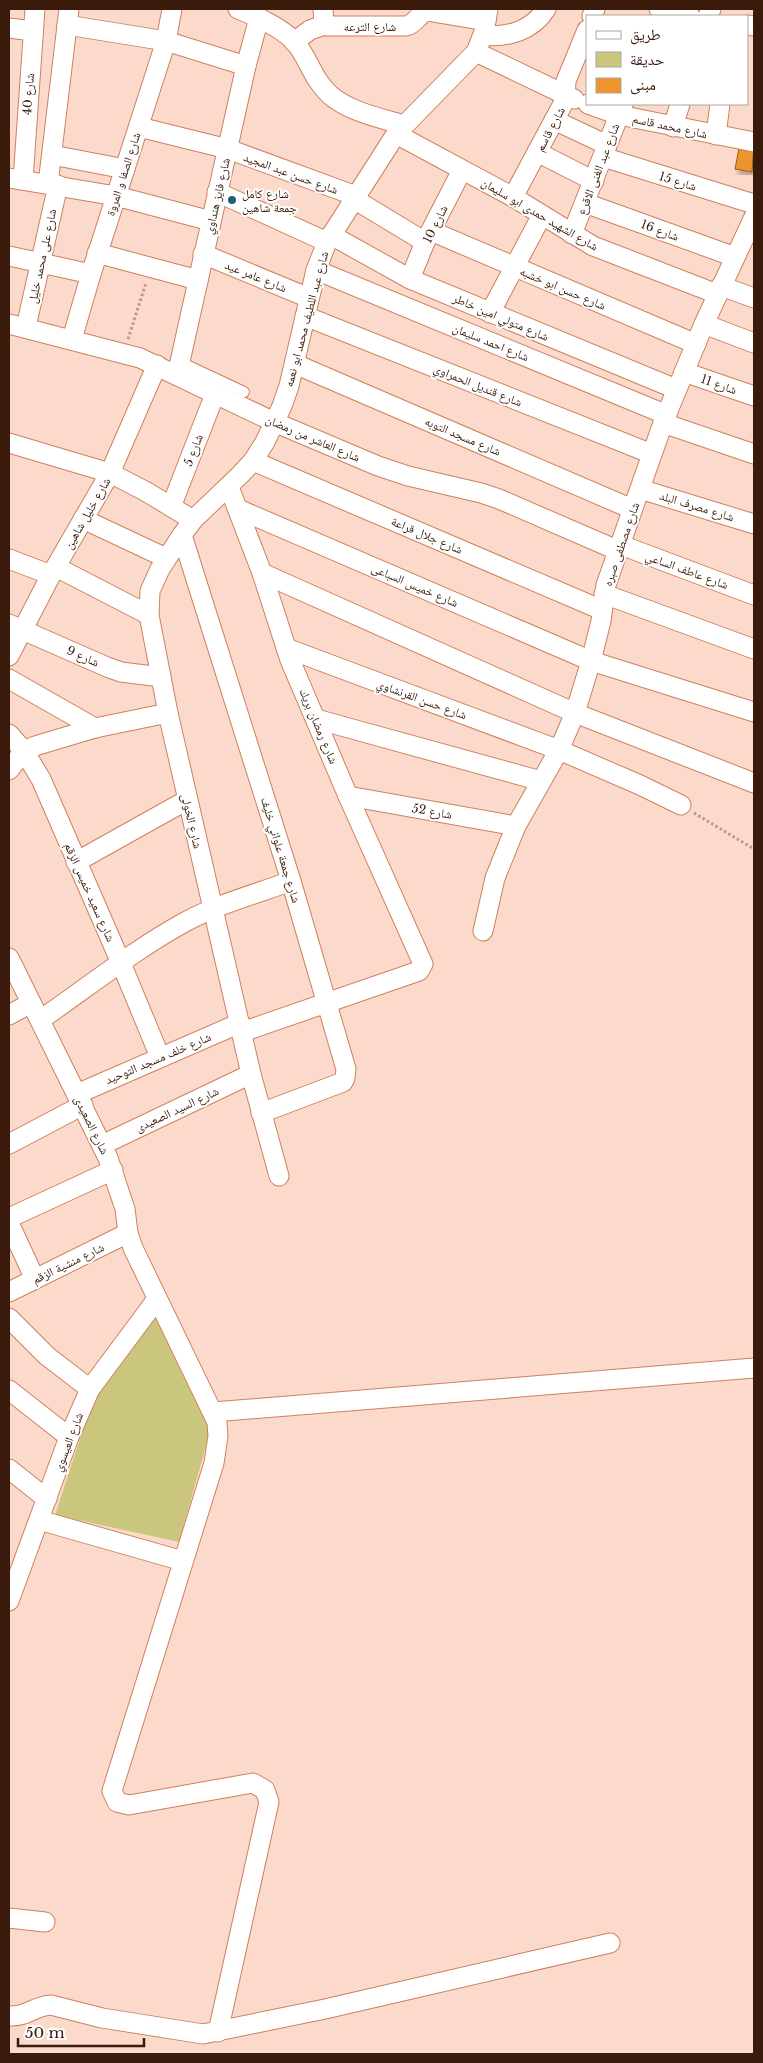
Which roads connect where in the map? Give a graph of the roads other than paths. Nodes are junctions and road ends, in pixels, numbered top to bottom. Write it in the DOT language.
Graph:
graph roads {
  1 [pos="34,9"];
  2 [pos="172,9"];
  3 [pos="238,9"];
  4 [pos="546,9"];
  5 [pos="661,11"];
  6 [pos="684,15"];
  7 [pos="68,17"];
  8 [pos="323,17"];
  9 [pos="259,18"];
  10 [pos="9,28"];
  11 [pos="483,29"];
  12 [pos="33,31"];
  13 [pos="586,32"];
  14 [pos="166,42"];
  15 [pos="294,42"];
  16 [pos="246,66"];
  17 [pos="567,96"];
  18 [pos="586,104"];
  19 [pos="594,105"];
  20 [pos="680,105"];
  21 [pos="720,105"];
  22 [pos="621,109"];
  23 [pos="554,120"];
  24 [pos="139,127"];
  25 [pos="673,127"];
  26 [pos="400,130"];
  27 [pos="716,136"];
  28 [pos="754,142"];
  29 [pos="228,149"];
  30 [pos="605,151"];
  31 [pos="537,152"];
  32 [pos="52,155"];
  33 [pos="125,169"];
  34 [pos="462,170"];
  35 [pos="16,179"];
  36 [pos="594,181"];
  37 [pos="53,184"];
  38 [pos="217,192"];
  39 [pos="116,196"];
  40 [pos="513,197"];
  41 [pos="355,198"];
  42 [pos="585,203"];
  43 [pos="754,204"];
  44 [pos="542,215"];
  45 [pos="754,217"];
  46 [pos="211,220"];
  47 [pos="572,234"];
  48 [pos="428,237"];
  49 [pos="329,238"];
  50 [pos="97,253"];
  51 [pos="203,254"];
  52 [pos="9,256"];
  53 [pos="735,257"];
  54 [pos="41,263"];
  55 [pos="514,267"];
  56 [pos="316,270"];
  57 [pos="91,274"];
  58 [pos="410,279"];
  59 [pos="198,280"];
  60 [pos="719,290"];
  61 [pos="309,298"];
  62 [pos="754,298"];
  63 [pos="490,313"];
  64 [pos="304,316"];
  65 [pos="704,324"];
  66 [pos="18,326"];
  67 [pos="72,339"];
  68 [pos="754,343"];
  69 [pos="696,344"];
  70 [pos="294,364"];
  71 [pos="157,365"];
  72 [pos="178,368"];
  73 [pos="684,372"];
  74 [pos="676,390"];
  75 [pos="244,392"];
  76 [pos="215,394"];
  77 [pos="754,396"];
  78 [pos="665,419"];
  79 [pos="274,422"];
  80 [pos="9,443"];
  81 [pos="652,454"];
  82 [pos="754,454"];
  83 [pos="253,460"];
  84 [pos="110,473"];
  85 [pos="229,487"];
  86 [pos="640,489"];
  87 [pos="171,507"];
  88 [pos="238,509"];
  89 [pos="632,509"];
  90 [pos="83,519"];
  91 [pos="754,524"];
  92 [pos="188,528"];
  93 [pos="620,548"];
  94 [pos="166,558"];
  95 [pos="9,559"];
  96 [pos="53,571"];
  97 [pos="262,573"];
  98 [pos="754,594"];
  99 [pos="603,602"];
  100 [pos="149,615"];
  101 [pos="16,627"];
  102 [pos="286,648"];
  103 [pos="754,649"];
  104 [pos="9,656"];
  105 [pos="591,661"];
  106 [pos="161,677"];
  107 [pos="9,679"];
  108 [pos="754,712"];
  109 [pos="168,713"];
  110 [pos="575,713"];
  111 [pos="316,719"];
  112 [pos="95,728"];
  113 [pos="9,734"];
  114 [pos="559,750"];
  115 [pos="24,751"];
  116 [pos="9,770"];
  117 [pos="541,781"];
  118 [pos="754,783"];
  119 [pos="348,796"];
  120 [pos="187,800"];
  121 [pos="681,805"];
  122 [pos="516,826"];
  123 [pos="76,862"];
  124 [pos="291,881"];
  125 [pos="213,909"];
  126 [pos="483,931"];
  127 [pos="9,958"];
  128 [pos="422,961"];
  129 [pos="121,963"];
  130 [pos="31,1003"];
  131 [pos="327,1004"];
  132 [pos="9,1015"];
  133 [pos="40,1020"];
  134 [pos="241,1028"];
  135 [pos="160,1057"];
  136 [pos="252,1074"];
  137 [pos="80,1100"];
  138 [pos="261,1113"];
  139 [pos="9,1144"];
  140 [pos="102,1144"];
  141 [pos="113,1170"];
  142 [pos="279,1176"];
  143 [pos="9,1218"];
  144 [pos="9,1223"];
  145 [pos="128,1233"];
  146 [pos="35,1279"];
  147 [pos="9,1292"];
  148 [pos="157,1299"];
  149 [pos="9,1318"];
  150 [pos="754,1368"];
  151 [pos="90,1389"];
  152 [pos="9,1390"];
  153 [pos="213,1412"];
  154 [pos="69,1438"];
  155 [pos="9,1469"];
  156 [pos="47,1499"];
  157 [pos="38,1520"];
  158 [pos="183,1561"];
  159 [pos="14,1566"];
  160 [pos="9,1602"];
  161 [pos="9,1918"];
  162 [pos="45,1922"];
  163 [pos="610,1943"];
  164 [pos="9,2016"];
  165 [pos="218,2032"];
  1 -- 12 [label="street, شارع 40"];
  2 -- 14 [label="street, شارع الصفا و المروة"];
  3 -- 9 [label="street"];
  4 -- 11 [label="street"];
  5 -- 6 [label="street"];
  7 -- 14 [label="street"];
  7 -- 32 [label="street, شارع على محمد خليل"];
  8 -- 11 [label="street, شارع الترعه"];
  8 -- 15 [label="street"];
  9 -- 15 [label="street"];
  9 -- 16 [label="street, شارع فايز هنداوي"];
  10 -- 12 [label="street"];
  11 -- 17 [label="street, شارع محمد قاسم"];
  11 -- 26 [label="street, شارع عبد اللطيف محمد ابو نعمه"];
  12 -- 35 [label="street, شارع 40"];
  13 -- 17 [label="street, شارع قاسم"];
  14 -- 16 [label="street"];
  14 -- 24 [label="street, شارع الصفا و المروة"];
  15 -- 26 [label="street, شارع الشهيد حمدى ابو سليمان"];
  16 -- 29 [label="street, شارع فايز هنداوي"];
  17 -- 18 [label="street, شارع محمد قاسم"];
  17 -- 23 [label="street, شارع قاسم"];
  19 -- 22 [label="street, شارع محمد قاسم"];
  20 -- 25 [label="street"];
  21 -- 27 [label="street"];
  22 -- 25 [label="street, شارع محمد قاسم"];
  22 -- 30 [label="street, شارع عبد الغنى الاقرع"];
  23 -- 30 [label="street, شارع 15"];
  23 -- 31 [label="street, شارع قاسم"];
  24 -- 29 [label="street, شارع حسن عبد المجيد"];
  24 -- 33 [label="street, شارع الصفا و المروة"];
  25 -- 27 [label="street, شارع محمد قاسم"];
  26 -- 34 [label="street, شارع الشهيد حمدى ابو سليمان"];
  26 -- 41 [label="street, شارع عبد اللطيف محمد ابو نعمه"];
  27 -- 28 [label="street, شارع محمد قاسم"];
  29 -- 38 [label="street, شارع فايز هنداوي"];
  29 -- 41 [label="street, شارع حسن عبد المجيد"];
  30 -- 36 [label="street, شارع عبد الغنى الاقرع"];
  30 -- 43 [label="street, شارع 15"];
  31 -- 36 [label="street"];
  31 -- 40 [label="street, شارع قاسم"];
  32 -- 33 [label="street"];
  32 -- 37 [label="street, شارع على محمد خليل"];
  33 -- 39 [label="street, شارع الصفا و المروة"];
  34 -- 40 [label="street, شارع الشهيد حمدى ابو سليمان"];
  34 -- 48 [label="street, شارع 10"];
  35 -- 37 [label="street"];
  36 -- 42 [label="street, شارع عبد الغنى الاقرع"];
  37 -- 39 [label="street"];
  37 -- 54 [label="street, شارع على محمد خليل"];
  38 -- 46 [label="street, شارع فايز هنداوي"];
  38 -- 49 [label="street, شارع متولي امين خاطر"];
  39 -- 46 [label="street"];
  39 -- 50 [label="street, شارع الصفا و المروة"];
  40 -- 44 [label="street, شارع الشهيد حمدى ابو سليمان"];
  41 -- 48 [label="street, شارع حسن ابو خشبه"];
  41 -- 49 [label="street, شارع عبد اللطيف محمد ابو نعمه"];
  42 -- 47 [label="street, شارع عبد الغنى الاقرع"];
  42 -- 53 [label="street, شارع 16"];
  44 -- 47 [label="street, شارع الشهيد حمدى ابو سليمان"];
  44 -- 55 [label="street"];
  45 -- 53 [label="street, شارع مصطفى صبره"];
  46 -- 51 [label="street, شارع فايز هنداوي"];
  47 -- 60 [label="street, شارع الشهيد حمدى ابو سليمان"];
  48 -- 55 [label="street, شارع حسن ابو خشبه"];
  48 -- 58 [label="street, شارع 10"];
  49 -- 56 [label="street, شارع عبد اللطيف محمد ابو نعمه"];
  49 -- 58 [label="street, شارع متولي امين خاطر"];
  50 -- 57 [label="street, شارع الصفا و المروة"];
  50 -- 59 [label="street"];
  51 -- 59 [label="street, شارع فايز هنداوي"];
  51 -- 61 [label="street, شارع عامر عيد"];
  52 -- 54 [label="street"];
  53 -- 60 [label="street, شارع مصطفى صبره"];
  54 -- 57 [label="street"];
  54 -- 66 [label="street, شارع على محمد خليل"];
  55 -- 63 [label="street"];
  55 -- 69 [label="street, شارع حسن ابو خشبه"];
  56 -- 61 [label="street, شارع عبد اللطيف محمد ابو نعمه"];
  56 -- 78 [label="street, شارع احمد سليمان"];
  57 -- 67 [label="street, شارع الصفا و المروة"];
  58 -- 63 [label="street, شارع متولي امين خاطر"];
  59 -- 72 [label="street, شارع فايز هنداوي"];
  60 -- 62 [label="street, شارع الشهيد حمدى ابو سليمان"];
  60 -- 65 [label="street, شارع مصطفى صبره"];
  61 -- 64 [label="street, شارع عبد اللطيف محمد ابو نعمه"];
  63 -- 74 [label="street, شارع متولي امين خاطر"];
  64 -- 70 [label="street, شارع عبد اللطيف محمد ابو نعمه"];
  64 -- 81 [label="street, شارع قنديل الحمراوي"];
  65 -- 68 [label="street"];
  65 -- 69 [label="street, شارع مصطفى صبره"];
  66 -- 67 [label="street, شارع العاشر من رمضان"];
  67 -- 71 [label="street, شارع العاشر من رمضان"];
  69 -- 73 [label="street, شارع مصطفى صبره"];
  70 -- 79 [label="street, شارع عبد اللطيف محمد ابو نعمه"];
  70 -- 89 [label="street, شارع مسجد التوبه"];
  71 -- 72 [label="street, شارع العاشر من رمضان"];
  71 -- 84 [label="street, شارع خليل شاهين"];
  72 -- 75 [label="lane"];
  72 -- 76 [label="street, شارع العاشر من رمضان"];
  73 -- 74 [label="street, شارع مصطفى صبره"];
  73 -- 77 [label="street, شارع 11"];
  74 -- 78 [label="street, شارع مصطفى صبره"];
  76 -- 79 [label="street, شارع العاشر من رمضان"];
  76 -- 87 [label="street, شارع 5"];
  78 -- 81 [label="street, شارع مصطفى صبره"];
  78 -- 82 [label="street, شارع احمد سليمان"];
  79 -- 83 [label="street, شارع عبد اللطيف محمد ابو نعمه"];
  79 -- 93 [label="street, شارع العاشر من رمضان"];
  80 -- 84 [label="street"];
  81 -- 86 [label="street, شارع مصطفى صبره"];
  83 -- 85 [label="street, شارع عبد اللطيف محمد ابو نعمه"];
  83 -- 99 [label="street, شارع جلال قراعة"];
  84 -- 87 [label="street"];
  84 -- 90 [label="street, شارع خليل شاهين"];
  85 -- 88 [label="street, شارع رمضان بريك"];
  85 -- 92 [label="street, شارع الخولى"];
  86 -- 89 [label="street, شارع مصطفى صبره"];
  86 -- 91 [label="street, شارع مصرف البلد"];
  87 -- 92 [label="street"];
  88 -- 97 [label="street, شارع رمضان بريك"];
  88 -- 105 [label="street, شارع خميس السباعى"];
  89 -- 93 [label="street, شارع مصطفى صبره"];
  90 -- 94 [label="street"];
  90 -- 96 [label="street, شارع خليل شاهين"];
  92 -- 94 [label="street, شارع الخولى"];
  92 -- 124 [label="street, شارع جمعة علواني خليف"];
  93 -- 98 [label="street, شارع عاطف الساعي"];
  93 -- 99 [label="street, شارع مصطفى صبره"];
  94 -- 100 [label="street, شارع الخولى"];
  95 -- 96 [label="street"];
  96 -- 100 [label="street"];
  96 -- 101 [label="street, شارع خليل شاهين"];
  97 -- 102 [label="street, شارع رمضان بريك"];
  97 -- 110 [label="street"];
  99 -- 103 [label="street, شارع جلال قراعة"];
  99 -- 105 [label="street, شارع مصطفى صبره"];
  100 -- 106 [label="street, شارع الخولى"];
  101 -- 104 [label="street, شارع خليل شاهين"];
  101 -- 106 [label="street, شارع 9"];
  102 -- 111 [label="street, شارع رمضان بريك"];
  102 -- 114 [label="street, شارع حسن القرنشاوي"];
  105 -- 108 [label="street, شارع خميس السباعى"];
  105 -- 110 [label="street, شارع مصطفى صبره"];
  106 -- 109 [label="street, شارع الخولى"];
  107 -- 112 [label="street"];
  109 -- 112 [label="street"];
  109 -- 120 [label="street, شارع الخولى"];
  110 -- 114 [label="street, شارع مصطفى صبره"];
  110 -- 118 [label="street"];
  111 -- 117 [label="street"];
  111 -- 119 [label="street, شارع رمضان بريك"];
  112 -- 115 [label="street"];
  113 -- 115 [label="street, شارع سعيد خميس الزقم"];
  114 -- 117 [label="street, شارع مصطفى صبره"];
  114 -- 121 [label="street, شارع حسن القرنشاوي"];
  115 -- 116 [label="street"];
  115 -- 123 [label="street, شارع سعيد خميس الزقم"];
  117 -- 122 [label="street, شارع مصطفى صبره"];
  119 -- 122 [label="street, شارع 52"];
  119 -- 128 [label="street, شارع رمضان بريك"];
  120 -- 123 [label="street"];
  120 -- 125 [label="street, شارع الخولى"];
  122 -- 126 [label="street, شارع مصطفى صبره"];
  123 -- 129 [label="street, شارع سعيد خميس الزقم"];
  124 -- 125 [label="street"];
  124 -- 131 [label="street, شارع جمعة علواني خليف"];
  125 -- 129 [label="street"];
  125 -- 134 [label="street, شارع الخولى"];
  127 -- 130 [label="street, شارع الصعيدى"];
  128 -- 131 [label="street, شارع خلف مسجد التوحيد"];
  129 -- 133 [label="street"];
  129 -- 135 [label="street, شارع سعيد خميس الزقم"];
  130 -- 132 [label="street"];
  130 -- 133 [label="street, شارع الصعيدى"];
  131 -- 134 [label="street, شارع خلف مسجد التوحيد"];
  131 -- 138 [label="street, شارع جمعة علواني خليف"];
  133 -- 137 [label="street, شارع الصعيدى"];
  134 -- 135 [label="street, شارع خلف مسجد التوحيد"];
  134 -- 136 [label="street, شارع الخولى"];
  135 -- 137 [label="street, شارع خلف مسجد التوحيد"];
  136 -- 138 [label="street, شارع الخولى"];
  136 -- 140 [label="street, شارع السيد الصعيدى"];
  137 -- 139 [label="street, شارع خلف مسجد التوحيد"];
  137 -- 140 [label="street, شارع الصعيدى"];
  138 -- 142 [label="street, شارع الخولى"];
  140 -- 141 [label="street, شارع الصعيدى"];
  141 -- 143 [label="street"];
  141 -- 145 [label="street, شارع الصعيدى"];
  144 -- 146 [label="street"];
  145 -- 146 [label="street, شارع منشية الزقم"];
  145 -- 148 [label="street, شارع الصعيدى"];
  146 -- 147 [label="street, شارع منشية الزقم"];
  148 -- 151 [label="street, شارع العيسوي"];
  148 -- 153 [label="street, شارع الصعيدى"];
  149 -- 151 [label="street"];
  150 -- 153 [label="street"];
  151 -- 154 [label="street, شارع العيسوي"];
  152 -- 154 [label="street"];
  153 -- 158 [label="street, شارع الصعيدى"];
  154 -- 156 [label="street, شارع العيسوي"];
  155 -- 156 [label="street"];
  156 -- 157 [label="street, شارع العيسوي"];
  157 -- 158 [label="street"];
  157 -- 159 [label="street, شارع العيسوي"];
  158 -- 165 [label="street, شارع الصعيدى"];
  159 -- 160 [label="street, شارع العيسوي"];
  161 -- 162 [label="street"];
  163 -- 165 [label="street"];
  164 -- 165 [label="street"];
}
